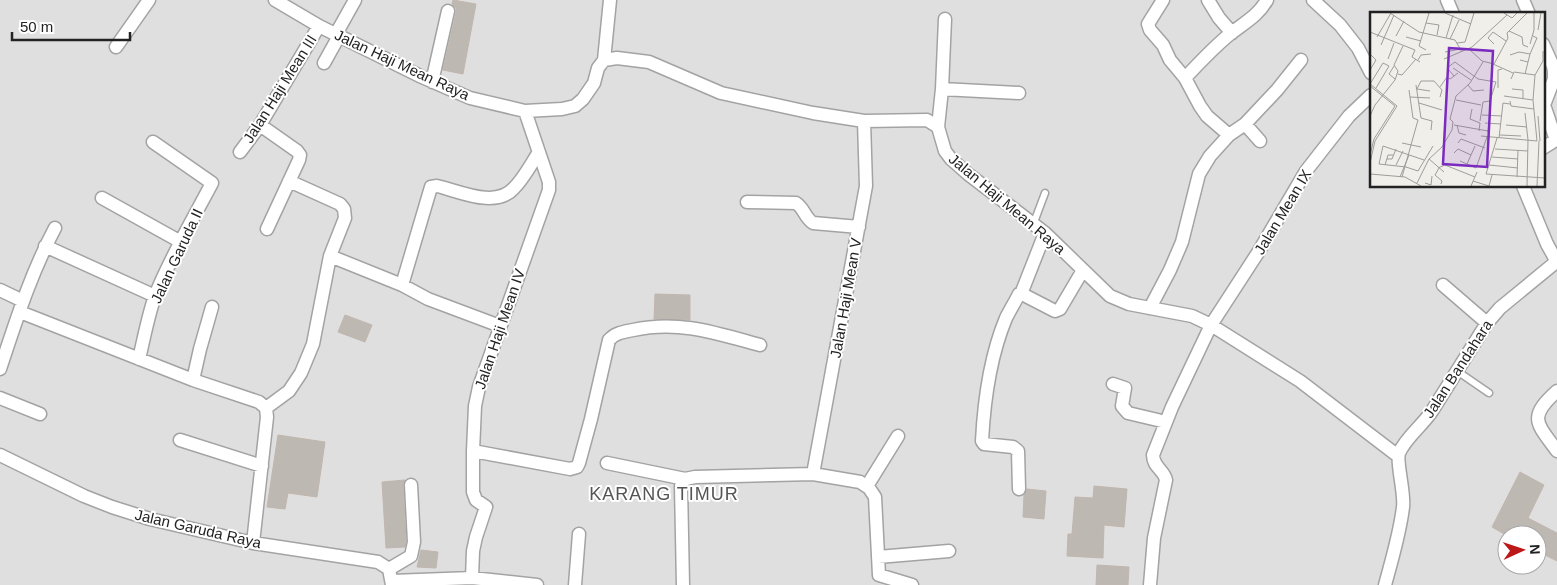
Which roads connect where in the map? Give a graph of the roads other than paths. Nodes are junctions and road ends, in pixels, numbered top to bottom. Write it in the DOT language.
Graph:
graph roads {
  1 [pos="149,0"];
  2 [pos="275,0"];
  3 [pos="355,0"];
  4 [pos="610,0"];
  5 [pos="1163,0"];
  6 [pos="1208,0"];
  7 [pos="1267,0"];
  8 [pos="1313,0"];
  9 [pos="1447,0"];
  10 [pos="1523,0"];
  11 [pos="448,11"];
  12 [pos="1452,12"];
  13 [pos="1528,12"];
  14 [pos="945,19"];
  15 [pos="319,26"];
  16 [pos="1232,33"];
  17 [pos="337,35"];
  18 [pos="1544,46"];
  19 [pos="116,47"];
  20 [pos="604,60"];
  21 [pos="1301,60"];
  22 [pos="324,63"];
  23 [pos="1370,71"];
  24 [pos="1184,78"];
  25 [pos="432,82"];
  26 [pos="942,89"];
  27 [pos="1019,93"];
  28 [pos="1370,96"];
  29 [pos="1544,105"];
  30 [pos="1544,105"];
  31 [pos="525,111"];
  32 [pos="864,121"];
  33 [pos="1245,124"];
  34 [pos="260,125"];
  35 [pos="938,127"];
  36 [pos="1229,135"];
  37 [pos="1556,139"];
  38 [pos="1260,141"];
  39 [pos="153,142"];
  40 [pos="1544,147"];
  41 [pos="240,152"];
  42 [pos="539,152"];
  43 [pos="289,181"];
  44 [pos="1524,188"];
  45 [pos="1045,193"];
  46 [pos="102,198"];
  47 [pos="747,202"];
  48 [pos="1033,225"];
  49 [pos="55,228"];
  50 [pos="859,228"];
  51 [pos="267,229"];
  52 [pos="1045,233"];
  53 [pos="181,242"];
  54 [pos="45,246"];
  55 [pos="330,256"];
  56 [pos="1557,262"];
  57 [pos="1083,270"];
  58 [pos="1443,284"];
  59 [pos="402,285"];
  60 [pos="0,290"];
  61 [pos="1021,294"];
  62 [pos="156,296"];
  63 [pos="21,306"];
  64 [pos="212,307"];
  65 [pos="1150,308"];
  66 [pos="1487,322"];
  67 [pos="1211,325"];
  68 [pos="500,326"];
  69 [pos="760,344"];
  70 [pos="139,359"];
  71 [pos="0,370"];
  72 [pos="1457,371"];
  73 [pos="193,380"];
  74 [pos="1113,384"];
  75 [pos="1557,391"];
  76 [pos="1488,393"];
  77 [pos="0,398"];
  78 [pos="266,408"];
  79 [pos="40,414"];
  80 [pos="1166,422"];
  81 [pos="898,436"];
  82 [pos="180,440"];
  83 [pos="473,451"];
  84 [pos="1557,451"];
  85 [pos="0,455"];
  86 [pos="1398,456"];
  87 [pos="607,462"];
  88 [pos="262,466"];
  89 [pos="813,474"];
  90 [pos="685,479"];
  91 [pos="412,485"];
  92 [pos="867,486"];
  93 [pos="1019,489"];
  94 [pos="578,534"];
  95 [pos="253,543"];
  96 [pos="949,551"];
  97 [pos="878,557"];
  98 [pos="391,578"];
  99 [pos="472,578"];
  100 [pos="878,580"];
  101 [pos="537,585"];
  102 [pos="575,585"];
  103 [pos="683,585"];
  104 [pos="912,585"];
  105 [pos="1150,585"];
  106 [pos="1385,585"];
  1 -- 19 [label="street"];
  2 -- 15 [label="street, Jalan Haji Mean Raya"];
  3 -- 17 [label="street"];
  4 -- 20 [label="street, Jalan Haji Mean Raya"];
  5 -- 24 [label="street"];
  6 -- 16 [label="street"];
  7 -- 16 [label="street"];
  8 -- 23 [label="street"];
  9 -- 12 [label="street"];
  10 -- 13 [label="street"];
  11 -- 25 [label="street"];
  14 -- 26 [label="street"];
  15 -- 17 [label="street, Jalan Haji Mean Raya"];
  15 -- 34 [label="street, Jalan Haji Mean III"];
  16 -- 24 [label="street"];
  17 -- 22 [label="street"];
  17 -- 25 [label="street, Jalan Haji Mean Raya"];
  18 -- 30 [label="street"];
  20 -- 31 [label="street, Jalan Haji Mean Raya"];
  20 -- 32 [label="street"];
  21 -- 33 [label="street"];
  24 -- 36 [label="street"];
  25 -- 31 [label="street, Jalan Haji Mean Raya"];
  26 -- 27 [label="street"];
  26 -- 35 [label="street"];
  28 -- 67 [label="street, Jalan Mean IX"];
  29 -- 37 [label="street"];
  31 -- 42 [label="street, Jalan Haji Mean IV"];
  32 -- 35 [label="street"];
  32 -- 50 [label="street, Jalan Haji Mean V"];
  33 -- 36 [label="street"];
  33 -- 38 [label="street"];
  34 -- 41 [label="street, Jalan Haji Mean III"];
  34 -- 43 [label="street"];
  35 -- 48 [label="street, Jalan Haji Mean Raya"];
  36 -- 65 [label="street"];
  37 -- 40 [label="street"];
  39 -- 53 [label="street, Jalan Garuda II"];
  42 -- 59 [label="street"];
  42 -- 68 [label="street, Jalan Haji Mean IV"];
  43 -- 51 [label="street"];
  43 -- 55 [label="street"];
  44 -- 56 [label="street"];
  45 -- 48 [label="lane"];
  46 -- 53 [label="street"];
  47 -- 50 [label="street"];
  48 -- 52 [label="street, Jalan Haji Mean Raya"];
  49 -- 54 [label="street"];
  50 -- 89 [label="street, Jalan Haji Mean V"];
  52 -- 57 [label="street, Jalan Haji Mean Raya"];
  52 -- 61 [label="street"];
  53 -- 62 [label="street, Jalan Garuda II"];
  54 -- 62 [label="street"];
  54 -- 63 [label="street"];
  55 -- 59 [label="street"];
  55 -- 78 [label="street"];
  56 -- 66 [label="street, Jalan Bandahara"];
  57 -- 61 [label="street"];
  57 -- 65 [label="street, Jalan Haji Mean Raya"];
  58 -- 66 [label="street"];
  59 -- 68 [label="street"];
  60 -- 63 [label="street"];
  61 -- 93 [label="street"];
  62 -- 70 [label="street, Jalan Garuda II"];
  63 -- 70 [label="street"];
  63 -- 71 [label="street"];
  64 -- 73 [label="street"];
  65 -- 67 [label="street, Jalan Haji Mean Raya"];
  66 -- 72 [label="street, Jalan Bandahara"];
  67 -- 80 [label="street, Jalan Mean IX"];
  67 -- 86 [label="street, Jalan Haji Mean Raya"];
  68 -- 83 [label="street, Jalan Haji Mean IV"];
  69 -- 83 [label="street"];
  70 -- 73 [label="street"];
  72 -- 76 [label="lane"];
  72 -- 86 [label="street, Jalan Bandahara"];
  73 -- 78 [label="street"];
  74 -- 80 [label="street"];
  75 -- 84 [label="street"];
  77 -- 79 [label="street"];
  78 -- 88 [label="street"];
  80 -- 105 [label="street, Jalan Mean IX"];
  81 -- 92 [label="street"];
  82 -- 88 [label="street"];
  83 -- 99 [label="street, Jalan Haji Mean IV"];
  85 -- 95 [label="street, Jalan Garuda Raya"];
  86 -- 106 [label="street"];
  87 -- 90 [label="street"];
  88 -- 95 [label="street"];
  89 -- 90 [label="street"];
  89 -- 92 [label="street"];
  90 -- 103 [label="street"];
  91 -- 98 [label="street"];
  92 -- 97 [label="street"];
  94 -- 102 [label="street"];
  95 -- 98 [label="street, Jalan Garuda Raya"];
  96 -- 97 [label="street"];
  97 -- 100 [label="street"];
  98 -- 99 [label="street"];
  99 -- 101 [label="street"];
  100 -- 104 [label="street"];
}
